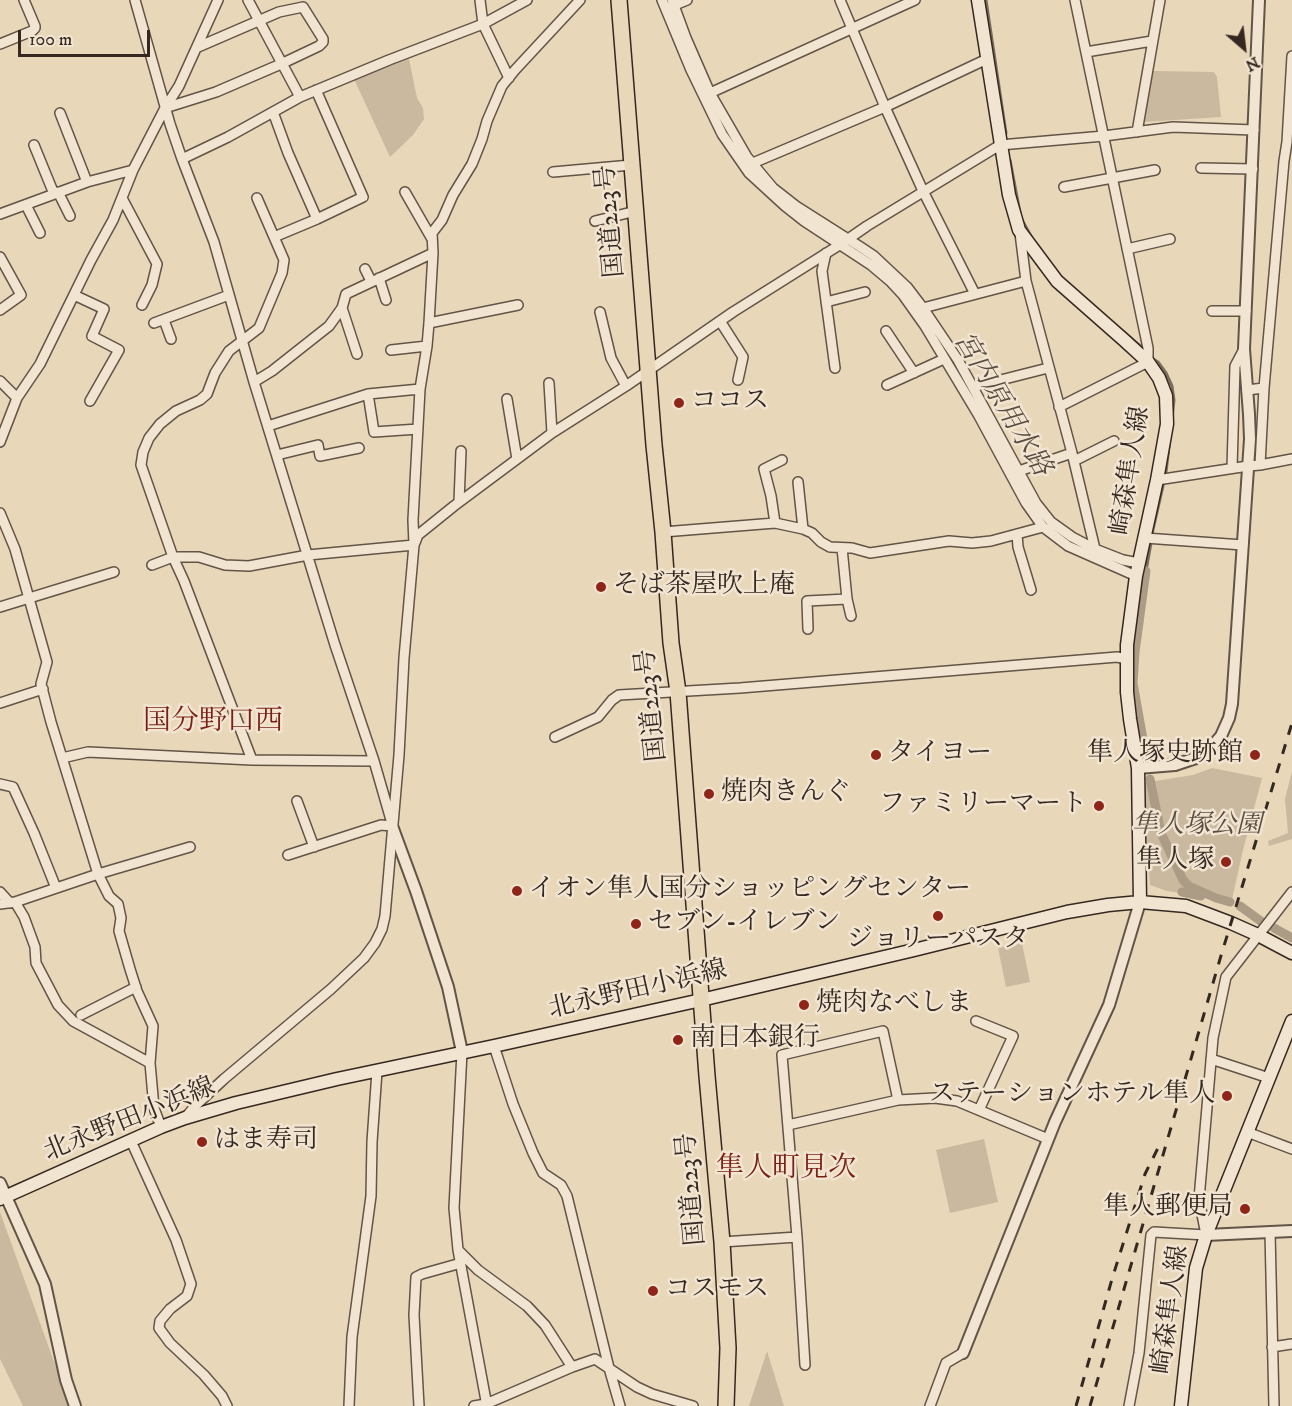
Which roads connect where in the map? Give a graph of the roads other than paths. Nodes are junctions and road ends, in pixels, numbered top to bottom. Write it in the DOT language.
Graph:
graph roads {
  1 [pos="24,0"];
  2 [pos="135,0"];
  3 [pos="218,0"];
  4 [pos="248,0"];
  5 [pos="480,0"];
  6 [pos="527,0"];
  7 [pos="579,0"];
  8 [pos="619,0"];
  9 [pos="687,0"];
  10 [pos="840,0"];
  11 [pos="915,0"];
  12 [pos="978,0"];
  13 [pos="1075,0"];
  14 [pos="1160,0"];
  15 [pos="1259,0"];
  16 [pos="668,3"];
  17 [pos="258,21"];
  18 [pos="483,24"];
  19 [pos="852,29"];
  20 [pos="1152,41"];
  21 [pos="0,44"];
  22 [pos="198,47"];
  23 [pos="1086,52"];
  24 [pos="1292,56"];
  25 [pos="987,59"];
  26 [pos="281,64"];
  27 [pos="508,78"];
  28 [pos="316,90"];
  29 [pos="710,93"];
  30 [pos="300,97"];
  31 [pos="885,107"];
  32 [pos="165,108"];
  33 [pos="273,112"];
  34 [pos="60,113"];
  35 [pos="1254,130"];
  36 [pos="1137,132"];
  37 [pos="1104,136"];
  38 [pos="1290,141"];
  39 [pos="34,145"];
  40 [pos="1000,145"];
  41 [pos="182,159"];
  42 [pos="753,163"];
  43 [pos="631,165"];
  44 [pos="1201,168"];
  45 [pos="1253,169"];
  46 [pos="133,170"];
  47 [pos="1155,170"];
  48 [pos="553,172"];
  49 [pos="1112,178"];
  50 [pos="87,182"];
  51 [pos="1064,187"];
  52 [pos="923,191"];
  53 [pos="405,192"];
  54 [pos="56,193"];
  55 [pos="122,198"];
  56 [pos="257,198"];
  57 [pos="26,205"];
  58 [pos="636,211"];
  59 [pos="0,214"];
  60 [pos="70,216"];
  61 [pos="317,219"];
  62 [pos="595,221"];
  63 [pos="1019,230"];
  64 [pos="40,233"];
  65 [pos="274,237"];
  66 [pos="1170,239"];
  67 [pos="433,241"];
  68 [pos="844,242"];
  69 [pos="1127,249"];
  70 [pos="433,253"];
  71 [pos="826,253"];
  72 [pos="0,257"];
  73 [pos="365,269"];
  74 [pos="375,280"];
  75 [pos="1026,281"];
  76 [pos="865,292"];
  77 [pos="975,294"];
  78 [pos="74,295"];
  79 [pos="230,295"];
  80 [pos="386,300"];
  81 [pos="826,302"];
  82 [pos="142,304"];
  83 [pos="518,305"];
  84 [pos="342,308"];
  85 [pos="923,308"];
  86 [pos="0,310"];
  87 [pos="1212,311"];
  88 [pos="1246,311"];
  89 [pos="600,312"];
  90 [pos="720,321"];
  91 [pos="429,323"];
  92 [pos="886,331"];
  93 [pos="171,339"];
  94 [pos="242,340"];
  95 [pos="427,345"];
  96 [pos="1244,349"];
  97 [pos="391,350"];
  98 [pos="357,354"];
  99 [pos="944,359"];
  100 [pos="1148,362"];
  101 [pos="835,368"];
  102 [pos="1048,368"];
  103 [pos="649,369"];
  104 [pos="914,373"];
  105 [pos="738,380"];
  106 [pos="0,381"];
  107 [pos="254,382"];
  108 [pos="549,383"];
  109 [pos="887,385"];
  110 [pos="626,386"];
  111 [pos="973,387"];
  112 [pos="1264,388"];
  113 [pos="420,389"];
  114 [pos="1247,390"];
  115 [pos="368,394"];
  116 [pos="17,398"];
  117 [pos="507,399"];
  118 [pos="90,401"];
  119 [pos="1059,407"];
  120 [pos="268,426"];
  121 [pos="418,429"];
  122 [pos="552,433"];
  123 [pos="1114,441"];
  124 [pos="0,442"];
  125 [pos="359,448"];
  126 [pos="461,451"];
  127 [pos="277,455"];
  128 [pos="1073,457"];
  129 [pos="517,459"];
  130 [pos="1292,459"];
  131 [pos="782,460"];
  132 [pos="1260,465"];
  133 [pos="1248,466"];
  134 [pos="1232,468"];
  135 [pos="1019,471"];
  136 [pos="1157,480"];
  137 [pos="798,482"];
  138 [pos="459,502"];
  139 [pos="0,513"];
  140 [pos="775,523"];
  141 [pos="1043,527"];
  142 [pos="803,529"];
  143 [pos="663,532"];
  144 [pos="1017,534"];
  145 [pos="1145,537"];
  146 [pos="414,545"];
  147 [pos="1243,545"];
  148 [pos="842,548"];
  149 [pos="1095,549"];
  150 [pos="308,555"];
  151 [pos="173,557"];
  152 [pos="1139,563"];
  153 [pos="152,565"];
  154 [pos="114,572"];
  155 [pos="1136,576"];
  156 [pos="1031,590"];
  157 [pos="30,598"];
  158 [pos="847,598"];
  159 [pos="0,607"];
  160 [pos="851,616"];
  161 [pos="808,629"];
  162 [pos="1127,659"];
  163 [pos="43,689"];
  164 [pos="678,692"];
  165 [pos="0,703"];
  166 [pos="555,737"];
  167 [pos="62,758"];
  168 [pos="252,760"];
  169 [pos="374,761"];
  170 [pos="1138,768"];
  171 [pos="0,784"];
  172 [pos="297,801"];
  173 [pos="392,826"];
  174 [pos="190,847"];
  175 [pos="314,847"];
  176 [pos="288,855"];
  177 [pos="98,874"];
  178 [pos="56,888"];
  179 [pos="0,892"];
  180 [pos="1292,892"];
  181 [pos="13,902"];
  182 [pos="1140,902"];
  183 [pos="0,904"];
  184 [pos="1258,935"];
  185 [pos="1292,953"];
  186 [pos="136,987"];
  187 [pos="701,1000"];
  188 [pos="81,1015"];
  189 [pos="976,1020"];
  190 [pos="1292,1021"];
  191 [pos="494,1046"];
  192 [pos="462,1052"];
  193 [pos="1211,1059"];
  194 [pos="150,1063"];
  195 [pos="377,1071"];
  196 [pos="1269,1077"];
  197 [pos="898,1100"];
  198 [pos="979,1110"];
  199 [pos="185,1118"];
  200 [pos="788,1125"];
  201 [pos="161,1127"];
  202 [pos="1247,1132"];
  203 [pos="1048,1139"];
  204 [pos="131,1141"];
  205 [pos="1292,1149"];
  206 [pos="0,1183"];
  207 [pos="3,1198"];
  208 [pos="1270,1232"];
  209 [pos="1292,1232"];
  210 [pos="1206,1234"];
  211 [pos="797,1237"];
  212 [pos="722,1242"];
  213 [pos="458,1250"];
  214 [pos="461,1263"];
  215 [pos="1292,1344"];
  216 [pos="1272,1347"];
  217 [pos="963,1353"];
  218 [pos="805,1365"];
  219 [pos="572,1367"];
  220 [pos="609,1368"];
  221 [pos="487,1405"];
  222 [pos="75,1406"];
  223 [pos="228,1406"];
  224 [pos="349,1406"];
  225 [pos="419,1406"];
  226 [pos="474,1406"];
  227 [pos="620,1406"];
  228 [pos="693,1406"];
  229 [pos="726,1406"];
  230 [pos="930,1406"];
  231 [pos="1129,1406"];
  232 [pos="1181,1406"];
  233 [pos="1274,1406"];
  1 -- 21 [label="street"];
  2 -- 32 [label="street"];
  3 -- 22 [label="street"];
  4 -- 17 [label="street"];
  5 -- 18 [label="street"];
  6 -- 18 [label="street"];
  7 -- 27 [label="street"];
  8 -- 43 [label="highway, 国道223号"];
  9 -- 16 [label="street"];
  10 -- 19 [label="street"];
  11 -- 19 [label="street"];
  12 -- 25 [label="main road, 崎森隼人線"];
  13 -- 23 [label="street"];
  14 -- 20 [label="street"];
  15 -- 35 [label="street"];
  16 -- 29 [label="street"];
  16 -- 68 [label="street"];
  17 -- 22 [label="street"];
  17 -- 26 [label="street"];
  17 -- 26 [label="street"];
  18 -- 27 [label="street"];
  18 -- 28 [label="street"];
  19 -- 29 [label="street"];
  19 -- 31 [label="street"];
  20 -- 23 [label="street"];
  20 -- 36 [label="street"];
  22 -- 32 [label="street"];
  23 -- 37 [label="street"];
  24 -- 38 [label="street"];
  25 -- 31 [label="street"];
  25 -- 40 [label="main road, 崎森隼人線"];
  26 -- 30 [label="street"];
  26 -- 32 [label="street"];
  27 -- 67 [label="street"];
  28 -- 30 [label="street"];
  28 -- 61 [label="street"];
  29 -- 42 [label="street"];
  30 -- 33 [label="street"];
  31 -- 42 [label="street"];
  31 -- 52 [label="street"];
  32 -- 41 [label="street"];
  32 -- 46 [label="street"];
  33 -- 41 [label="street"];
  33 -- 61 [label="street"];
  34 -- 50 [label="street"];
  35 -- 36 [label="street"];
  35 -- 45 [label="street"];
  36 -- 37 [label="street"];
  37 -- 40 [label="street"];
  37 -- 49 [label="street"];
  38 -- 112 [label="street"];
  39 -- 54 [label="street"];
  40 -- 52 [label="street"];
  40 -- 63 [label="main road, 崎森隼人線"];
  41 -- 79 [label="street"];
  42 -- 68 [label="street"];
  43 -- 48 [label="street"];
  43 -- 58 [label="highway, 国道223号"];
  44 -- 45 [label="street"];
  45 -- 88 [label="street"];
  46 -- 50 [label="street"];
  46 -- 55 [label="street"];
  47 -- 49 [label="street"];
  49 -- 51 [label="street"];
  49 -- 69 [label="street"];
  50 -- 54 [label="street"];
  52 -- 68 [label="street"];
  52 -- 77 [label="street"];
  53 -- 67 [label="street"];
  54 -- 57 [label="street"];
  54 -- 60 [label="street"];
  55 -- 78 [label="street"];
  55 -- 82 [label="street"];
  56 -- 65 [label="street"];
  57 -- 59 [label="street"];
  57 -- 64 [label="street"];
  58 -- 62 [label="street"];
  58 -- 103 [label="highway, 国道223号"];
  61 -- 65 [label="street"];
  63 -- 75 [label="street"];
  63 -- 100 [label="main road, 崎森隼人線"];
  65 -- 94 [label="street"];
  66 -- 69 [label="street"];
  67 -- 70 [label="street"];
  68 -- 71 [label="street"];
  68 -- 85 [label="street"];
  68 -- 99 [label="street"];
  69 -- 100 [label="street"];
  70 -- 74 [label="street"];
  70 -- 91 [label="street"];
  71 -- 81 [label="street"];
  71 -- 90 [label="street"];
  72 -- 86 [label="street"];
  73 -- 74 [label="street"];
  74 -- 80 [label="street"];
  74 -- 84 [label="street"];
  75 -- 77 [label="street"];
  75 -- 102 [label="street"];
  76 -- 81 [label="street"];
  77 -- 85 [label="street"];
  78 -- 116 [label="street"];
  78 -- 118 [label="street"];
  79 -- 93 [label="street"];
  79 -- 94 [label="street"];
  81 -- 101 [label="street"];
  83 -- 91 [label="street"];
  84 -- 98 [label="street"];
  84 -- 107 [label="street"];
  85 -- 111 [label="street"];
  87 -- 88 [label="street"];
  88 -- 96 [label="street"];
  89 -- 110 [label="street"];
  90 -- 103 [label="street"];
  90 -- 105 [label="street"];
  91 -- 95 [label="street"];
  92 -- 104 [label="street"];
  94 -- 107 [label="street"];
  94 -- 151 [label="street"];
  95 -- 97 [label="street"];
  95 -- 113 [label="street"];
  96 -- 114 [label="street"];
  96 -- 134 [label="street"];
  99 -- 104 [label="street"];
  99 -- 141 [label="street"];
  100 -- 119 [label="street"];
  100 -- 136 [label="main road, 崎森隼人線"];
  102 -- 111 [label="street"];
  102 -- 119 [label="street"];
  103 -- 110 [label="street"];
  103 -- 143 [label="highway, 国道223号"];
  104 -- 109 [label="street"];
  106 -- 116 [label="street"];
  107 -- 120 [label="street"];
  108 -- 122 [label="street"];
  110 -- 122 [label="street"];
  111 -- 135 [label="street"];
  112 -- 114 [label="street"];
  112 -- 132 [label="street"];
  113 -- 115 [label="street"];
  113 -- 121 [label="street"];
  114 -- 133 [label="street"];
  115 -- 120 [label="street"];
  115 -- 121 [label="street"];
  116 -- 124 [label="street"];
  117 -- 129 [label="street"];
  119 -- 128 [label="street"];
  120 -- 127 [label="street"];
  121 -- 146 [label="street"];
  122 -- 129 [label="street"];
  123 -- 128 [label="street"];
  125 -- 127 [label="street"];
  126 -- 138 [label="street"];
  127 -- 150 [label="street"];
  128 -- 135 [label="street"];
  128 -- 149 [label="street"];
  129 -- 138 [label="street"];
  130 -- 132 [label="street"];
  131 -- 140 [label="street"];
  132 -- 133 [label="street"];
  133 -- 134 [label="street"];
  133 -- 147 [label="street"];
  134 -- 136 [label="street"];
  135 -- 149 [label="street"];
  136 -- 145 [label="main road, 崎森隼人線"];
  137 -- 142 [label="street"];
  138 -- 146 [label="street"];
  139 -- 157 [label="street"];
  140 -- 142 [label="street"];
  140 -- 143 [label="street"];
  141 -- 144 [label="street"];
  141 -- 155 [label="street"];
  142 -- 148 [label="street"];
  143 -- 164 [label="highway, 国道223号"];
  144 -- 148 [label="street"];
  144 -- 156 [label="street"];
  145 -- 147 [label="street"];
  145 -- 152 [label="main road, 崎森隼人線"];
  146 -- 150 [label="street"];
  146 -- 173 [label="street"];
  147 -- 170 [label="street"];
  148 -- 158 [label="street"];
  149 -- 152 [label="street"];
  150 -- 151 [label="street"];
  150 -- 169 [label="street"];
  151 -- 153 [label="street"];
  151 -- 168 [label="street"];
  152 -- 155 [label="main road, 崎森隼人線"];
  154 -- 157 [label="street"];
  155 -- 162 [label="main road, 崎森隼人線"];
  157 -- 159 [label="street"];
  157 -- 163 [label="street"];
  158 -- 160 [label="street"];
  158 -- 161 [label="street"];
  162 -- 164 [label="street"];
  162 -- 170 [label="main road, 崎森隼人線"];
  163 -- 165 [label="street"];
  163 -- 167 [label="street"];
  164 -- 166 [label="street"];
  164 -- 187 [label="highway, 国道223号"];
  167 -- 168 [label="street"];
  167 -- 177 [label="street"];
  168 -- 169 [label="street"];
  169 -- 173 [label="street"];
  170 -- 182 [label="main road, 崎森隼人線"];
  171 -- 178 [label="street"];
  172 -- 175 [label="street"];
  173 -- 175 [label="street"];
  173 -- 192 [label="street"];
  173 -- 199 [label="street"];
  174 -- 177 [label="street"];
  175 -- 176 [label="street"];
  177 -- 178 [label="street"];
  177 -- 186 [label="street"];
  178 -- 181 [label="street"];
  179 -- 181 [label="street"];
  180 -- 184 [label="street"];
  181 -- 183 [label="street"];
  181 -- 194 [label="street"];
  182 -- 184 [label="main road, 北永野田小浜線"];
  182 -- 187 [label="main road, 北永野田小浜線"];
  182 -- 203 [label="street"];
  184 -- 185 [label="main road, 北永野田小浜線"];
  184 -- 193 [label="street"];
  186 -- 188 [label="street"];
  186 -- 194 [label="street"];
  187 -- 191 [label="main road, 北永野田小浜線"];
  187 -- 212 [label="highway, 国道223号"];
  189 -- 198 [label="street"];
  190 -- 196 [label="main road, 崎森隼人線"];
  191 -- 192 [label="main road, 北永野田小浜線"];
  191 -- 220 [label="street"];
  192 -- 195 [label="main road, 北永野田小浜線"];
  192 -- 213 [label="street"];
  193 -- 196 [label="street"];
  193 -- 210 [label="street"];
  194 -- 201 [label="street"];
  195 -- 199 [label="main road, 北永野田小浜線"];
  195 -- 224 [label="street"];
  196 -- 202 [label="main road, 崎森隼人線"];
  197 -- 198 [label="street"];
  197 -- 200 [label="street"];
  197 -- 200 [label="street"];
  198 -- 203 [label="street"];
  199 -- 201 [label="main road, 北永野田小浜線"];
  200 -- 211 [label="street"];
  201 -- 204 [label="main road, 北永野田小浜線"];
  202 -- 205 [label="street"];
  202 -- 210 [label="main road, 崎森隼人線"];
  203 -- 217 [label="street"];
  204 -- 207 [label="main road, 北永野田小浜線"];
  204 -- 223 [label="street"];
  206 -- 207 [label="street"];
  207 -- 222 [label="street"];
  208 -- 209 [label="street"];
  208 -- 210 [label="street"];
  208 -- 216 [label="street"];
  210 -- 231 [label="street"];
  210 -- 232 [label="main road, 崎森隼人線"];
  211 -- 212 [label="street"];
  211 -- 218 [label="street"];
  212 -- 229 [label="highway, 国道223号"];
  213 -- 214 [label="street"];
  213 -- 219 [label="street"];
  214 -- 221 [label="street"];
  214 -- 225 [label="street"];
  215 -- 216 [label="street"];
  216 -- 233 [label="street"];
  217 -- 230 [label="street"];
  219 -- 220 [label="street"];
  219 -- 221 [label="street"];
  220 -- 227 [label="street"];
  220 -- 228 [label="street"];
  221 -- 226 [label="street"];
}
